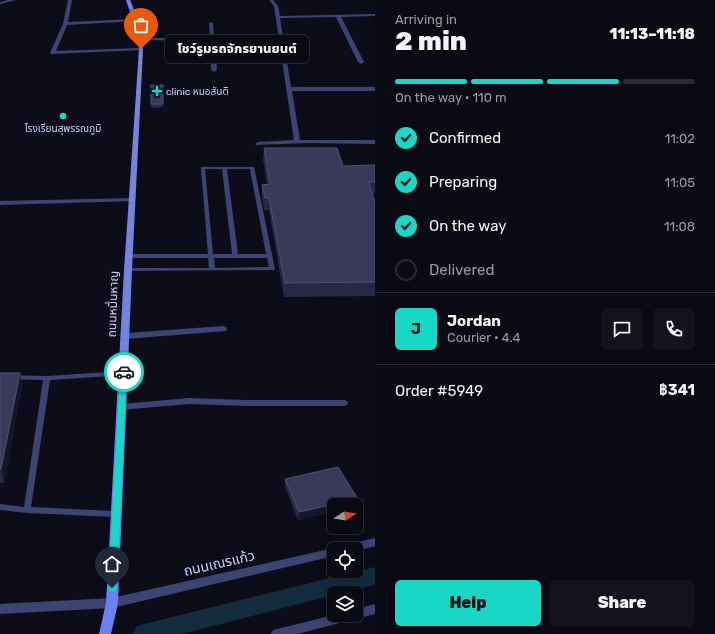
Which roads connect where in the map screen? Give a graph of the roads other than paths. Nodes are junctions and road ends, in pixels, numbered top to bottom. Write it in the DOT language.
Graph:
graph roads {
  1 [pos="14,0"];
  2 [pos="70,0"];
  3 [pos="128,0"];
  4 [pos="271,0"];
  5 [pos="0,3"];
  6 [pos="375,15"];
  7 [pos="338,16"];
  8 [pos="277,17"];
  9 [pos="136,20"];
  10 [pos="211,23"];
  11 [pos="65,24"];
  12 [pos="141,39"];
  13 [pos="211,40"];
  14 [pos="248,40"];
  15 [pos="281,40"];
  16 [pos="141,49"];
  17 [pos="255,60"];
  18 [pos="361,62"];
  19 [pos="214,70"];
  20 [pos="288,89"];
  21 [pos="375,89"];
  22 [pos="297,142"];
  23 [pos="375,142"];
  24 [pos="258,144"];
  25 [pos="224,168"];
  26 [pos="133,200"];
  27 [pos="0,203"];
  28 [pos="130,256"];
  29 [pos="211,256"];
  30 [pos="235,256"];
  31 [pos="270,256"];
  32 [pos="212,269"];
  33 [pos="128,270"];
  34 [pos="223,329"];
  35 [pos="126,336"];
  36 [pos="124,373"];
  37 [pos="0,377"];
  38 [pos="47,378"];
  39 [pos="344,403"];
  40 [pos="121,407"];
  41 [pos="0,507"];
  42 [pos="27,510"];
  43 [pos="115,514"];
  44 [pos="375,542"];
  45 [pos="363,545"];
  46 [pos="327,554"];
  47 [pos="112,603"];
  48 [pos="0,609"];
  49 [pos="375,609"];
  50 [pos="363,612"];
  51 [pos="327,621"];
  52 [pos="105,634"];
  53 [pos="277,634"];
  1 -- 5 [label="street"];
  2 -- 11 [label="street"];
  3 -- 9 [label="main road, ถนนหมื่นหาญ"];
  4 -- 8 [label="street"];
  6 -- 7 [label="street"];
  7 -- 8 [label="street"];
  7 -- 18 [label="street"];
  8 -- 15 [label="street"];
  9 -- 11 [label="street"];
  9 -- 12 [label="main road, ถนนหมื่นหาญ"];
  10 -- 13 [label="street"];
  11 -- 16 [label="street"];
  12 -- 13 [label="street"];
  12 -- 16 [label="main road, ถนนหมื่นหาญ"];
  13 -- 14 [label="street"];
  13 -- 19 [label="street"];
  14 -- 15 [label="street"];
  14 -- 17 [label="street"];
  15 -- 20 [label="street"];
  16 -- 26 [label="main road, ถนนหมื่นหาญ"];
  20 -- 21 [label="street"];
  20 -- 22 [label="street"];
  22 -- 23 [label="street"];
  22 -- 24 [label="street"];
  25 -- 29 [label="lane"];
  25 -- 30 [label="lane"];
  25 -- 31 [label="lane"];
  26 -- 27 [label="street"];
  26 -- 28 [label="main road, ถนนหมื่นหาญ"];
  28 -- 29 [label="lane"];
  28 -- 33 [label="main road, ถนนหมื่นหาญ"];
  29 -- 30 [label="lane"];
  29 -- 32 [label="lane"];
  30 -- 31 [label="lane"];
  31 -- 32 [label="lane"];
  32 -- 33 [label="lane"];
  33 -- 35 [label="main road, ถนนหมื่นหาญ"];
  34 -- 35 [label="street"];
  35 -- 36 [label="main road, ถนนหมื่นหาญ"];
  36 -- 38 [label="lane"];
  36 -- 40 [label="main road, ถนนหมื่นหาญ"];
  37 -- 38 [label="lane"];
  38 -- 42 [label="lane"];
  39 -- 40 [label="street"];
  40 -- 43 [label="main road, ถนนหมื่นหาญ"];
  41 -- 42 [label="lane"];
  42 -- 43 [label="lane"];
  43 -- 47 [label="main road, ถนนหมื่นหาญ"];
  44 -- 45 [label="street"];
  46 -- 47 [label="street, ถนนเณรแก้ว"];
  47 -- 48 [label="street, ถนนเณรแก้ว"];
  47 -- 52 [label="main road, ถนนหมื่นหาญ"];
  49 -- 50 [label="street"];
  51 -- 53 [label="street"];
}
